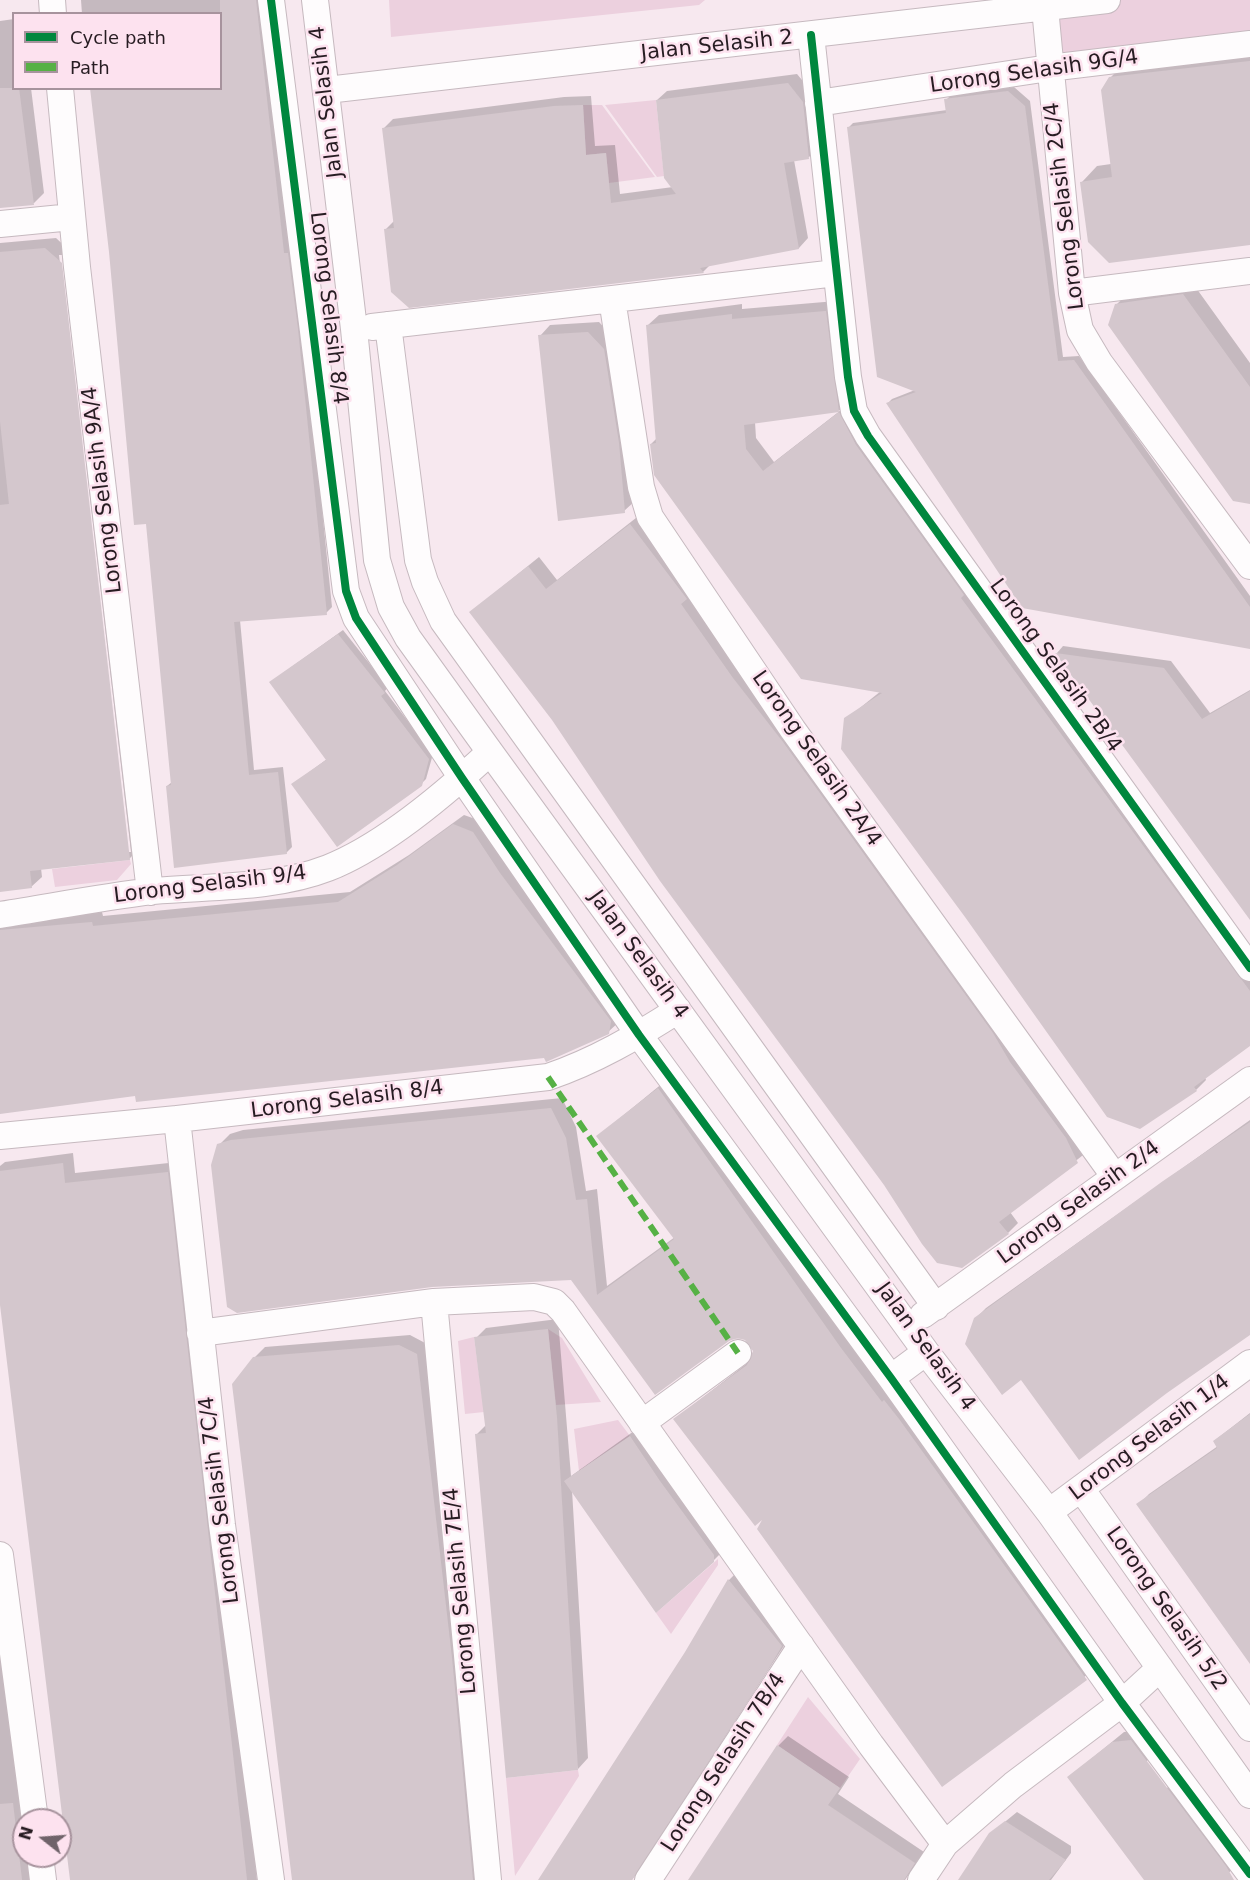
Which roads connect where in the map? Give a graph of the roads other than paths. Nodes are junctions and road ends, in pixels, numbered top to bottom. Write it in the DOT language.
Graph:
graph roads {
  1 [pos="271,0"];
  2 [pos="315,0"];
  3 [pos="1107,0"];
  4 [pos="1047,4"];
  5 [pos="811,35"];
  6 [pos="1250,44"];
  7 [pos="1049,68"];
  8 [pos="60,90"];
  9 [pos="327,90"];
  10 [pos="818,103"];
  11 [pos="72,217"];
  12 [pos="0,224"];
  13 [pos="1250,271"];
  14 [pos="836,273"];
  15 [pos="1072,293"];
  16 [pos="612,299"];
  17 [pos="388,325"];
  18 [pos="354,329"];
  19 [pos="1249,561"];
  20 [pos="490,752"];
  21 [pos="462,778"];
  22 [pos="150,892"];
  23 [pos="0,915"];
  24 [pos="1250,968"];
  25 [pos="678,1010"];
  26 [pos="639,1035"];
  27 [pos="1250,1080"];
  28 [pos="177,1119"];
  29 [pos="0,1136"];
  30 [pos="1114,1178"];
  31 [pos="434,1302"];
  32 [pos="936,1306"];
  33 [pos="908,1325"];
  34 [pos="200,1333"];
  35 [pos="926,1352"];
  36 [pos="738,1353"];
  37 [pos="1250,1363"];
  38 [pos="891,1378"];
  39 [pos="642,1423"];
  40 [pos="1082,1490"];
  41 [pos="1049,1512"];
  42 [pos="0,1555"];
  43 [pos="801,1646"];
  44 [pos="1160,1668"];
  45 [pos="1122,1703"];
  46 [pos="1250,1728"];
  47 [pos="1250,1795"];
  48 [pos="33,1808"];
  49 [pos="945,1844"];
  50 [pos="1250,1874"];
  51 [pos="271,1880"];
  52 [pos="488,1880"];
  53 [pos="648,1880"];
  54 [pos="921,1880"];
  1 -- 21 [label="street, Lorong Selasih 8/4"];
  2 -- 9 [label="street, Jalan Selasih 4"];
  3 -- 4 [label="street, Jalan Selasih 2"];
  4 -- 5 [label="street, Jalan Selasih 2"];
  4 -- 7 [label="street, Lorong Selasih 2C/4"];
  5 -- 9 [label="street, Jalan Selasih 2"];
  5 -- 10 [label="street, Lorong Selasih 2B/4"];
  6 -- 7 [label="street, Lorong Selasih 9G/4"];
  7 -- 10 [label="street, Lorong Selasih 9G/4"];
  7 -- 15 [label="street, Lorong Selasih 2C/4"];
  8 -- 11 [label="street, Lorong Selasih 9A/4"];
  9 -- 18 [label="street, Jalan Selasih 4"];
  10 -- 14 [label="street, Lorong Selasih 2B/4"];
  11 -- 12 [label="street"];
  11 -- 22 [label="street, Lorong Selasih 9A/4"];
  13 -- 15 [label="street"];
  14 -- 16 [label="street"];
  14 -- 24 [label="street, Lorong Selasih 2B/4"];
  15 -- 19 [label="street, Lorong Selasih 2C/4"];
  16 -- 17 [label="street"];
  16 -- 30 [label="street, Lorong Selasih 2A/4"];
  17 -- 18 [label="street"];
  17 -- 32 [label="street"];
  18 -- 20 [label="street, Jalan Selasih 4"];
  20 -- 21 [label="street, Lorong Selasih 9/4"];
  20 -- 25 [label="street, Jalan Selasih 4"];
  21 -- 22 [label="street, Lorong Selasih 9/4"];
  21 -- 26 [label="street, Lorong Selasih 8/4"];
  22 -- 23 [label="street, Lorong Selasih 9/4"];
  25 -- 26 [label="street, Lorong Selasih 8/4"];
  25 -- 33 [label="street, Jalan Selasih 4"];
  26 -- 28 [label="street, Lorong Selasih 8/4"];
  26 -- 38 [label="street, Lorong Selasih 8/4"];
  27 -- 30 [label="street, Lorong Selasih 2/4"];
  28 -- 29 [label="street, Lorong Selasih 8/4"];
  28 -- 34 [label="street, Lorong Selasih 7C/4"];
  30 -- 32 [label="street, Lorong Selasih 2/4"];
  31 -- 34 [label="street"];
  31 -- 39 [label="street"];
  31 -- 52 [label="street, Lorong Selasih 7E/4"];
  32 -- 33 [label="street, Lorong Selasih 2/4"];
  33 -- 35 [label="street, Jalan Selasih 4"];
  34 -- 51 [label="street, Lorong Selasih 7C/4"];
  35 -- 38 [label="street"];
  35 -- 41 [label="street, Jalan Selasih 4"];
  36 -- 39 [label="street"];
  37 -- 40 [label="street, Lorong Selasih 1/4"];
  38 -- 45 [label="street, Lorong Selasih 8/4"];
  39 -- 43 [label="street"];
  40 -- 41 [label="street, Lorong Selasih 1/4"];
  40 -- 46 [label="street, Lorong Selasih 5/2"];
  41 -- 44 [label="street, Jalan Selasih 4"];
  42 -- 48 [label="street"];
  43 -- 49 [label="street"];
  43 -- 53 [label="street, Lorong Selasih 7B/4"];
  44 -- 45 [label="street"];
  44 -- 47 [label="street, Jalan Selasih 4"];
  45 -- 49 [label="street"];
  45 -- 50 [label="street, Lorong Selasih 8/4"];
  49 -- 54 [label="street"];
}
